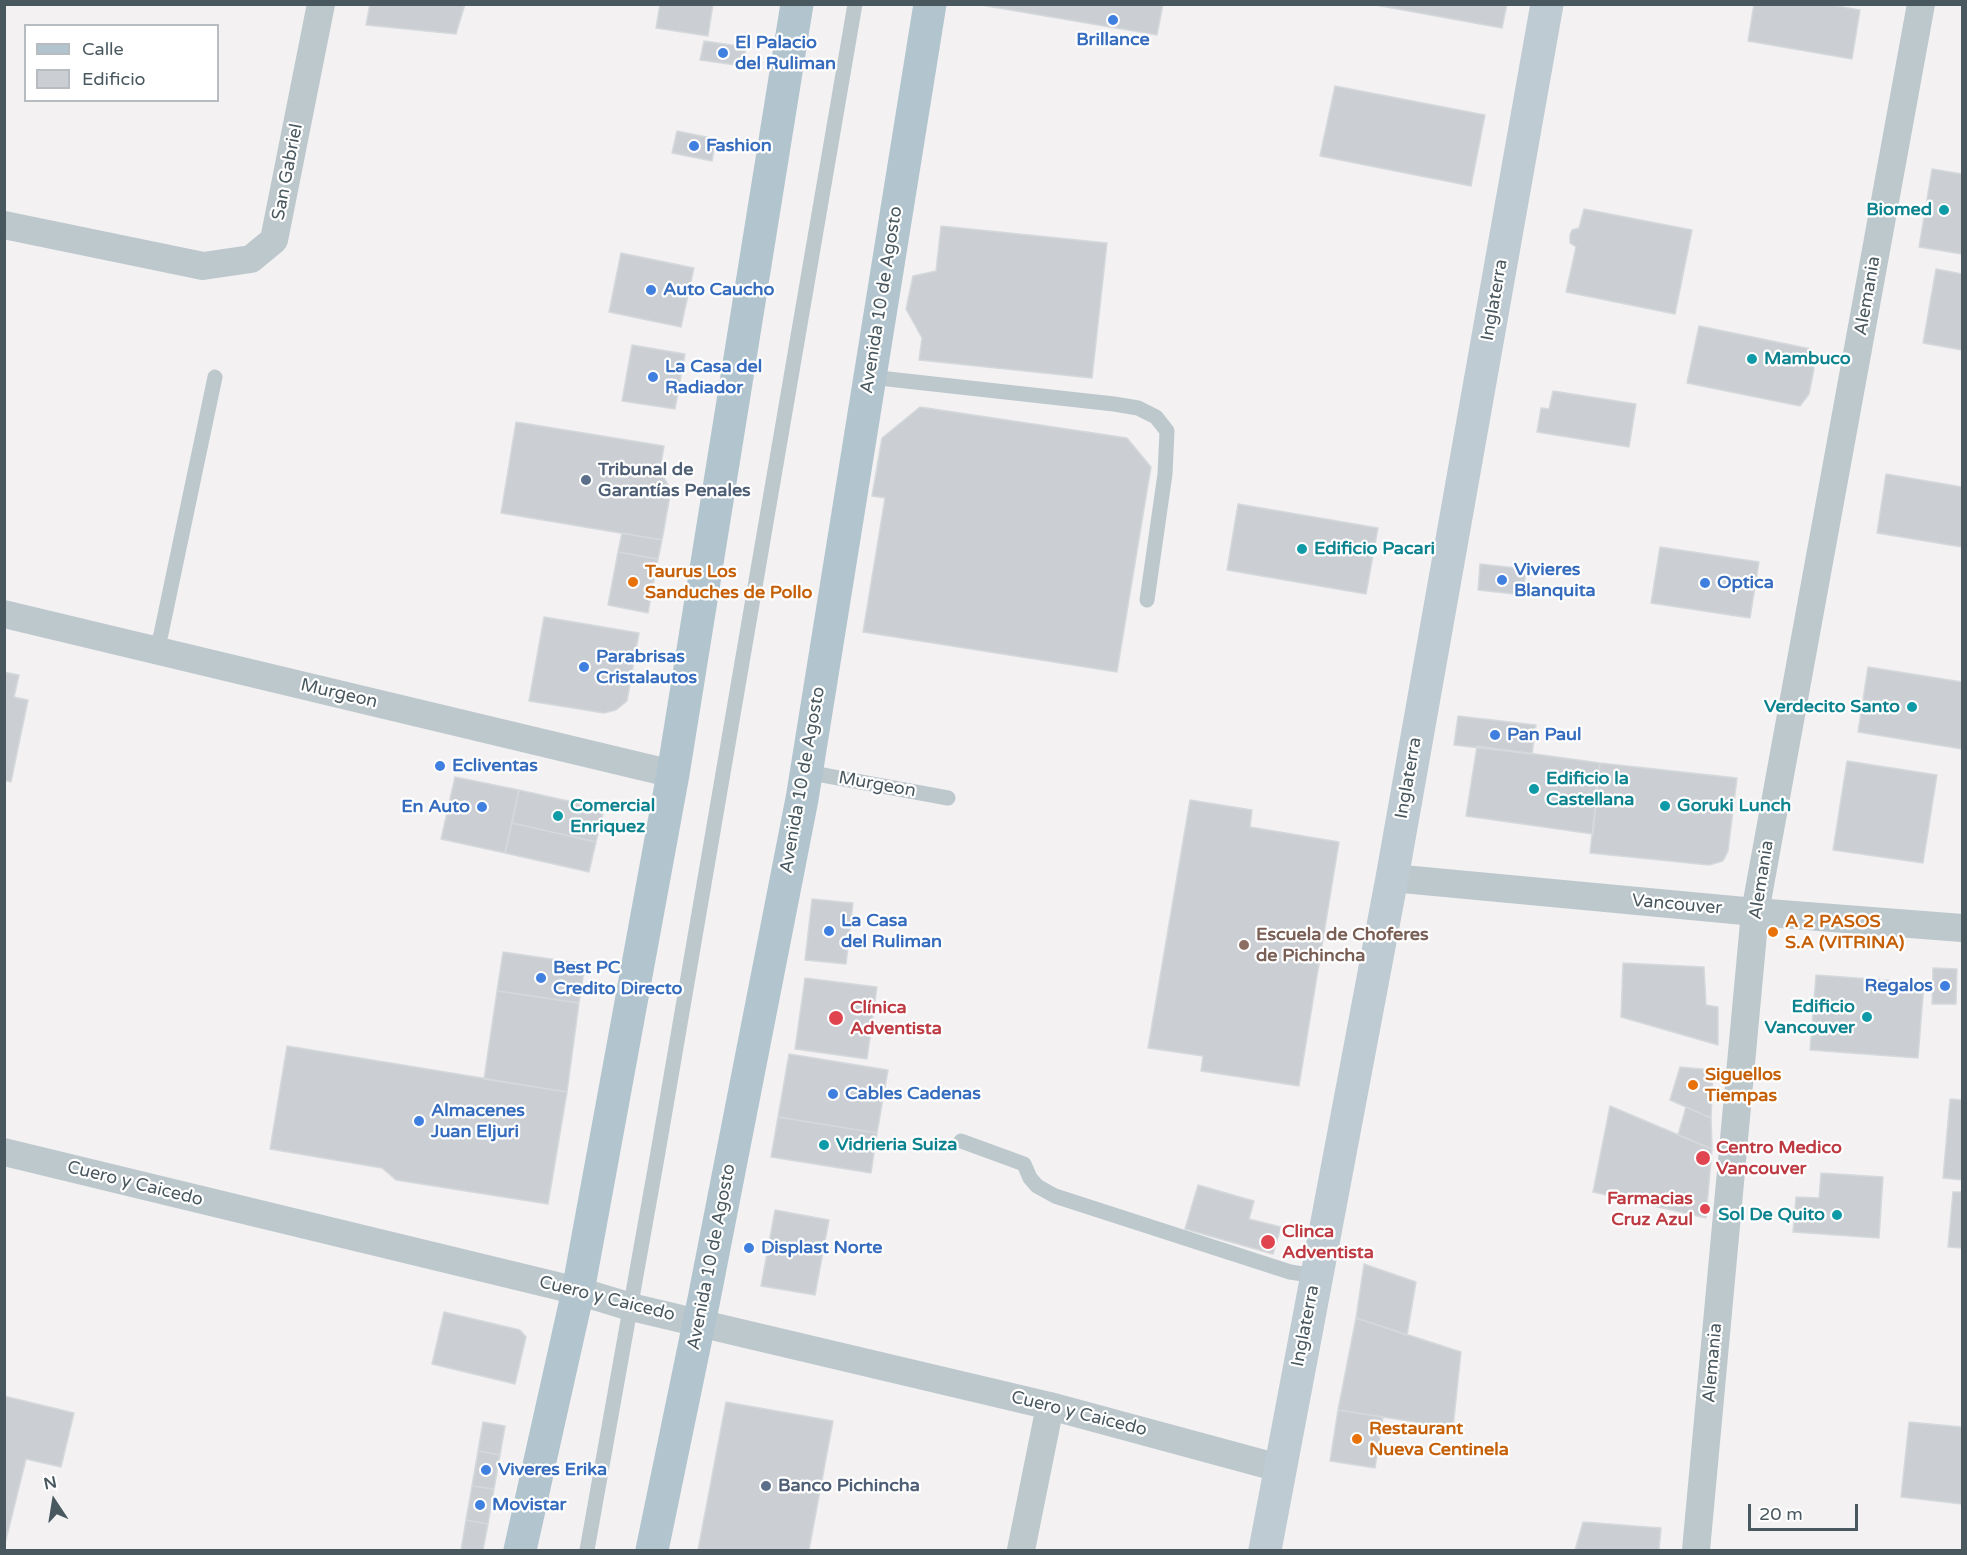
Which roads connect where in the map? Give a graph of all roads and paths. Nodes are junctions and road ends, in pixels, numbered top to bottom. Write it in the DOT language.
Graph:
graph roads {
  1 [pos="321,4"];
  2 [pos="797,4"];
  3 [pos="855,4"];
  4 [pos="930,4"];
  5 [pos="1547,4"];
  6 [pos="1921,4"];
  7 [pos="4,225"];
  8 [pos="215,377"];
  9 [pos="870,377"];
  10 [pos="1146,600"];
  11 [pos="4,614"];
  12 [pos="156,650"];
  13 [pos="806,772"];
  14 [pos="673,774"];
  15 [pos="948,798"];
  16 [pos="1392,878"];
  17 [pos="1755,912"];
  18 [pos="1962,928"];
  19 [pos="961,1141"];
  20 [pos="4,1152"];
  21 [pos="1316,1276"];
  22 [pos="578,1290"];
  23 [pos="631,1307"];
  24 [pos="699,1322"];
  25 [pos="1050,1406"];
  26 [pos="1279,1468"];
  27 [pos="520,1551"];
  28 [pos="587,1551"];
  29 [pos="652,1551"];
  30 [pos="1021,1551"];
  31 [pos="1265,1551"];
  32 [pos="1696,1551"];
  1 -- 7 [label="street, San Gabriel"];
  2 -- 14 [label="main road"];
  3 -- 23 [label="lane"];
  4 -- 9 [label="main road, Avenida 10 de Agosto"];
  5 -- 16 [label="street, Inglaterra"];
  6 -- 17 [label="street, Alemania"];
  8 -- 12 [label="lane"];
  9 -- 10 [label="lane"];
  9 -- 13 [label="main road, Avenida 10 de Agosto"];
  11 -- 12 [label="street, Murgeon"];
  12 -- 14 [label="street, Murgeon"];
  13 -- 15 [label="lane, Murgeon"];
  13 -- 24 [label="main road, Avenida 10 de Agosto"];
  14 -- 22 [label="main road"];
  16 -- 17 [label="street, Vancouver"];
  16 -- 21 [label="street, Inglaterra"];
  17 -- 18 [label="street, Vancouver"];
  17 -- 32 [label="street, Alemania"];
  19 -- 21 [label="lane"];
  20 -- 22 [label="street, Cuero y Caicedo"];
  21 -- 26 [label="street, Inglaterra"];
  22 -- 23 [label="street, Cuero y Caicedo"];
  22 -- 27 [label="main road"];
  23 -- 24 [label="street, Cuero y Caicedo"];
  23 -- 28 [label="lane"];
  24 -- 25 [label="street, Cuero y Caicedo"];
  24 -- 29 [label="main road, Avenida 10 de Agosto"];
  25 -- 26 [label="street, Cuero y Caicedo"];
  25 -- 30 [label="street"];
  26 -- 31 [label="street, Inglaterra"];
}
